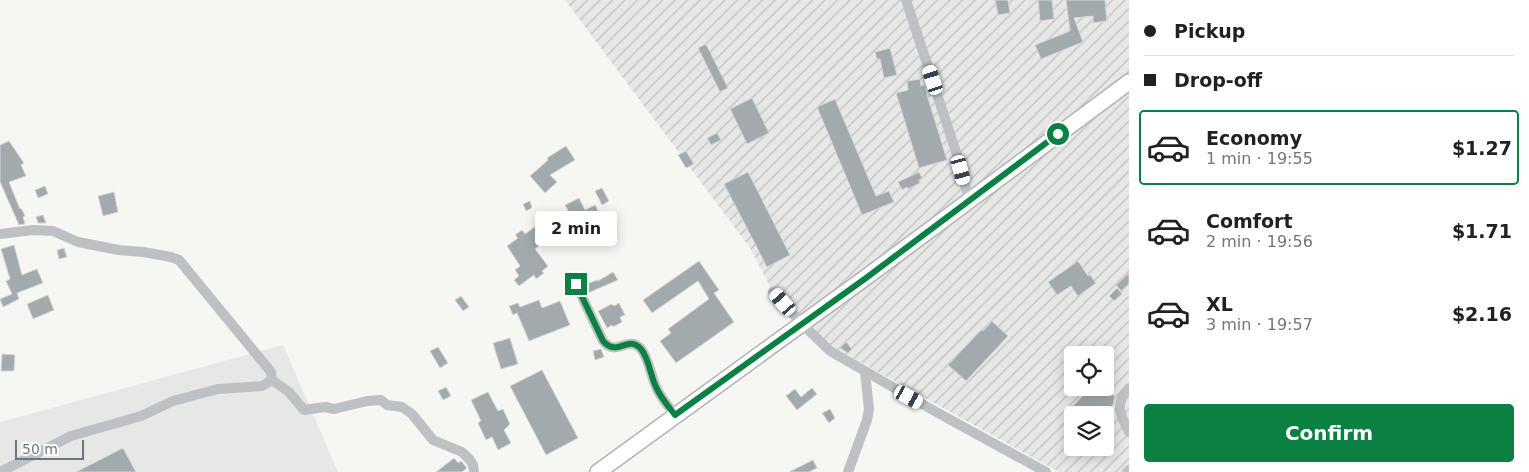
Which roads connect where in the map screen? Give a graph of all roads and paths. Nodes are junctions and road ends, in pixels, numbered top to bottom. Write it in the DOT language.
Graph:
graph roads {
  1 [pos="906,0"];
  2 [pos="1129,82"];
  3 [pos="970,200"];
  4 [pos="0,234"];
  5 [pos="576,284"];
  6 [pos="774,292"];
  7 [pos="802,324"];
  8 [pos="865,372"];
  9 [pos="272,380"];
  10 [pos="1129,388"];
  11 [pos="675,415"];
  12 [pos="1129,432"];
  13 [pos="0,472"];
  14 [pos="474,472"];
  15 [pos="598,472"];
  16 [pos="848,472"];
  17 [pos="1046,472"];
  1 -- 3 [label="street"];
  2 -- 3 [label="highway"];
  3 -- 7 [label="highway"];
  4 -- 9 [label="street"];
  5 -- 11 [label="street"];
  6 -- 7 [label="street"];
  7 -- 8 [label="street"];
  7 -- 11 [label="highway"];
  8 -- 16 [label="street"];
  8 -- 17 [label="street"];
  9 -- 13 [label="street"];
  9 -- 14 [label="street"];
  10 -- 12 [label="street"];
  11 -- 15 [label="highway"];
}
